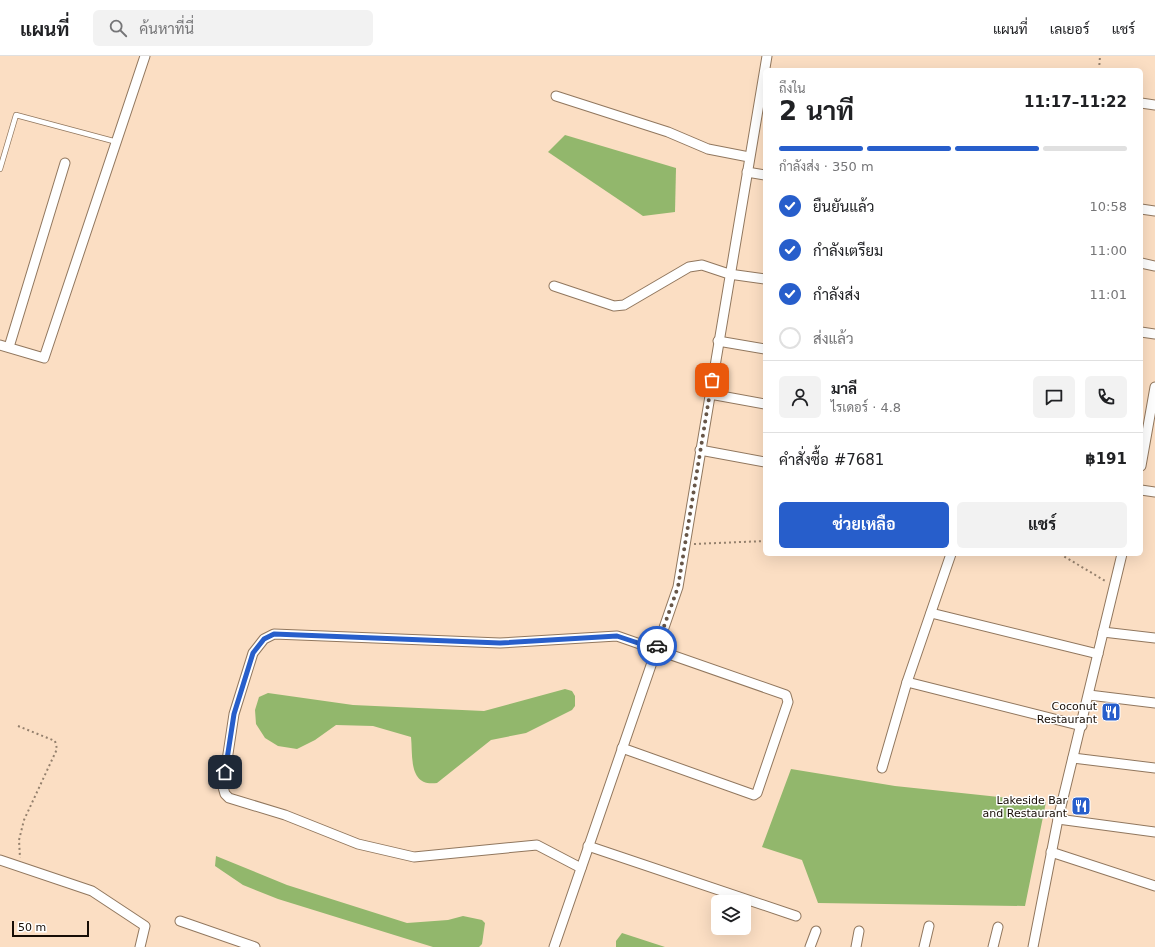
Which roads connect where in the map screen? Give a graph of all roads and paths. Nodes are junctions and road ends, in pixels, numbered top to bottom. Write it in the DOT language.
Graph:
graph roads {
  1 [pos="145,56"];
  2 [pos="767,56"];
  3 [pos="1100,56"];
  4 [pos="765,68"];
  5 [pos="1099,68"];
  6 [pos="556,96"];
  7 [pos="763,96"];
  8 [pos="1143,103"];
  9 [pos="1155,105"];
  10 [pos="761,120"];
  11 [pos="117,142"];
  12 [pos="749,157"];
  13 [pos="65,163"];
  14 [pos="0,169"];
  15 [pos="747,172"];
  16 [pos="763,175"];
  17 [pos="1143,209"];
  18 [pos="1155,211"];
  19 [pos="1143,263"];
  20 [pos="1155,266"];
  21 [pos="729,274"];
  22 [pos="763,279"];
  23 [pos="554,286"];
  24 [pos="1143,332"];
  25 [pos="1155,334"];
  26 [pos="718,341"];
  27 [pos="2,347"];
  28 [pos="763,349"];
  29 [pos="1155,387"];
  30 [pos="710,394"];
  31 [pos="763,404"];
  32 [pos="700,450"];
  33 [pos="1143,455"];
  34 [pos="763,462"];
  35 [pos="1143,490"];
  36 [pos="1155,492"];
  37 [pos="763,541"];
  38 [pos="685,545"];
  39 [pos="950,556"];
  40 [pos="1063,556"];
  41 [pos="1122,556"];
  42 [pos="1115,587"];
  43 [pos="931,614"];
  44 [pos="1103,632"];
  45 [pos="1155,638"];
  46 [pos="656,649"];
  47 [pos="1098,654"];
  48 [pos="907,682"];
  49 [pos="1089,696"];
  50 [pos="1155,703"];
  51 [pos="18,726"];
  52 [pos="1082,726"];
  53 [pos="622,748"];
  54 [pos="1073,758"];
  55 [pos="882,768"];
  56 [pos="1155,768"];
  57 [pos="1058,819"];
  58 [pos="1155,832"];
  59 [pos="588,846"];
  60 [pos="1051,852"];
  61 [pos="0,860"];
  62 [pos="20,867"];
  63 [pos="581,868"];
  64 [pos="1155,886"];
  65 [pos="796,916"];
  66 [pos="180,921"];
  67 [pos="929,926"];
  68 [pos="998,927"];
  69 [pos="816,931"];
  70 [pos="859,931"];
  71 [pos="140,947"];
  72 [pos="255,947"];
  73 [pos="554,947"];
  74 [pos="810,947"];
  75 [pos="856,947"];
  76 [pos="924,947"];
  77 [pos="993,947"];
  78 [pos="1033,947"];
  1 -- 11 [label="street"];
  2 -- 4 [label="street"];
  3 -- 5 [label="path"];
  6 -- 12 [label="street"];
  7 -- 10 [label="street"];
  8 -- 9 [label="street"];
  10 -- 12 [label="street"];
  11 -- 14 [label="lane"];
  11 -- 27 [label="street"];
  12 -- 15 [label="street"];
  13 -- 27 [label="street"];
  15 -- 16 [label="street"];
  15 -- 21 [label="street"];
  17 -- 18 [label="street"];
  19 -- 20 [label="street"];
  21 -- 22 [label="street"];
  21 -- 23 [label="street"];
  21 -- 26 [label="street"];
  24 -- 25 [label="street"];
  26 -- 28 [label="street"];
  26 -- 30 [label="street"];
  29 -- 33 [label="street"];
  30 -- 31 [label="street"];
  30 -- 32 [label="street"];
  32 -- 34 [label="street"];
  32 -- 38 [label="street"];
  35 -- 36 [label="street"];
  37 -- 38 [label="path"];
  38 -- 46 [label="street"];
  39 -- 43 [label="street"];
  40 -- 42 [label="path"];
  41 -- 42 [label="street"];
  42 -- 44 [label="street"];
  43 -- 47 [label="street"];
  43 -- 48 [label="street"];
  44 -- 45 [label="street"];
  44 -- 47 [label="street"];
  46 -- 53 [label="street"];
  46 -- 53 [label="street"];
  46 -- 63 [label="street"];
  47 -- 49 [label="street"];
  48 -- 52 [label="street"];
  48 -- 55 [label="street"];
  49 -- 50 [label="street"];
  49 -- 52 [label="street"];
  51 -- 62 [label="path"];
  52 -- 54 [label="street"];
  53 -- 59 [label="street"];
  54 -- 56 [label="street"];
  54 -- 57 [label="street"];
  57 -- 58 [label="street"];
  57 -- 60 [label="street"];
  59 -- 63 [label="street"];
  59 -- 65 [label="street"];
  60 -- 64 [label="street"];
  60 -- 78 [label="street"];
  61 -- 62 [label="street"];
  62 -- 71 [label="street"];
  63 -- 73 [label="street"];
  66 -- 72 [label="street"];
  67 -- 76 [label="street"];
  68 -- 77 [label="street"];
  69 -- 74 [label="street"];
  70 -- 75 [label="street"];
}
